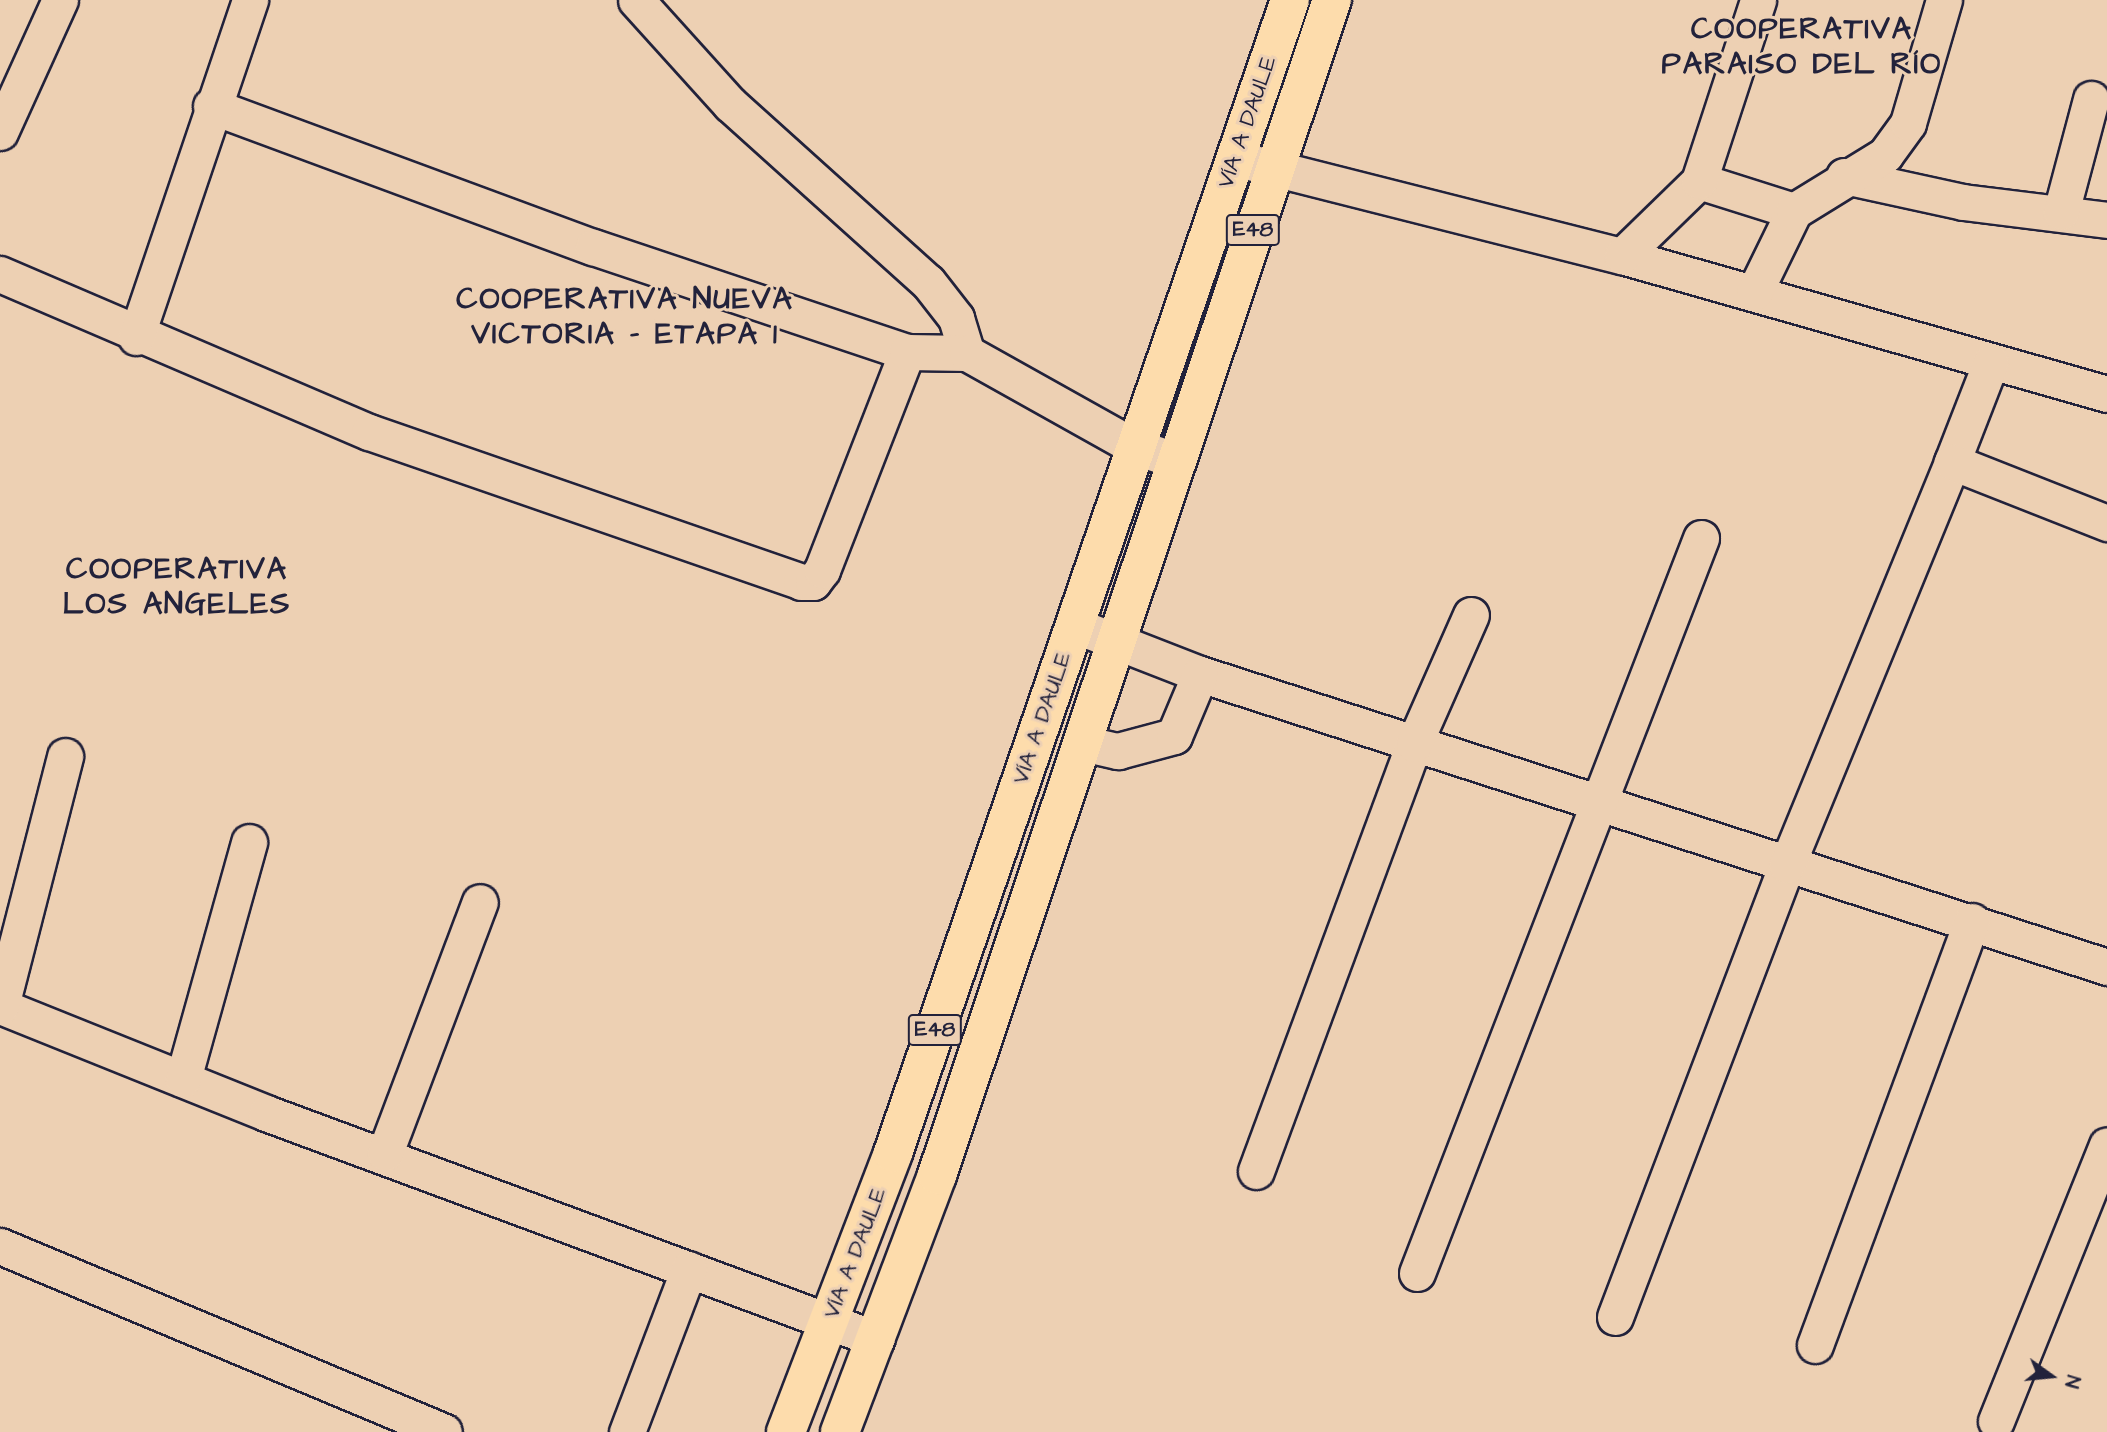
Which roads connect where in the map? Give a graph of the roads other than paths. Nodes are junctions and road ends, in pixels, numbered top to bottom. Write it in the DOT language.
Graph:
graph roads {
  1 [pos="60,0"];
  2 [pos="250,0"];
  3 [pos="636,0"];
  4 [pos="1290,0"];
  5 [pos="1332,0"];
  6 [pos="1758,0"];
  7 [pos="1944,0"];
  8 [pos="2091,99"];
  9 [pos="211,106"];
  10 [pos="0,132"];
  11 [pos="1234,158"];
  12 [pos="1274,168"];
  13 [pos="1844,176"];
  14 [pos="1699,181"];
  15 [pos="1794,211"];
  16 [pos="2061,212"];
  17 [pos="2107,220"];
  18 [pos="1622,256"];
  19 [pos="0,274"];
  20 [pos="1754,293"];
  21 [pos="136,337"];
  22 [pos="907,352"];
  23 [pos="967,353"];
  24 [pos="1991,362"];
  25 [pos="2107,394"];
  26 [pos="1135,447"];
  27 [pos="1175,460"];
  28 [pos="1952,462"];
  29 [pos="2107,523"];
  30 [pos="1701,538"];
  31 [pos="1471,615"];
  32 [pos="1074,625"];
  33 [pos="1119,643"];
  34 [pos="1200,674"];
  35 [pos="1082,743"];
  36 [pos="1414,744"];
  37 [pos="65,756"];
  38 [pos="1597,805"];
  39 [pos="249,842"];
  40 [pos="1787,864"];
  41 [pos="480,902"];
  42 [pos="1972,921"];
  43 [pos="2107,967"];
  44 [pos="1,1006"];
  45 [pos="183,1079"];
  46 [pos="2107,1145"];
  47 [pos="385,1153"];
  48 [pos="1256,1171"];
  49 [pos="0,1246"];
  50 [pos="689,1269"];
  51 [pos="1416,1273"];
  52 [pos="1615,1317"];
  53 [pos="829,1320"];
  54 [pos="876,1339"];
  55 [pos="1815,1345"];
  56 [pos="1996,1421"];
  57 [pos="444,1432"];
  58 [pos="627,1432"];
  59 [pos="786,1432"];
  60 [pos="840,1432"];
  1 -- 10 [label="street"];
  2 -- 9 [label="street"];
  3 -- 23 [label="street"];
  4 -- 11 [label="highway, VÍA A DAULE / E48"];
  5 -- 12 [label="highway, VÍA A DAULE / E48"];
  6 -- 14 [label="street"];
  7 -- 13 [label="street"];
  8 -- 16 [label="street"];
  9 -- 21 [label="street"];
  9 -- 22 [label="street"];
  11 -- 12 [label="street"];
  11 -- 26 [label="highway, VÍA A DAULE / E48"];
  12 -- 18 [label="street"];
  12 -- 27 [label="highway, VÍA A DAULE / E48"];
  13 -- 15 [label="street"];
  13 -- 16 [label="street"];
  14 -- 15 [label="street"];
  14 -- 18 [label="street"];
  15 -- 20 [label="street"];
  16 -- 17 [label="street"];
  18 -- 20 [label="street"];
  19 -- 21 [label="street"];
  20 -- 24 [label="street"];
  21 -- 22 [label="street"];
  22 -- 23 [label="street"];
  23 -- 26 [label="street"];
  24 -- 25 [label="street"];
  24 -- 28 [label="street"];
  26 -- 27 [label="street"];
  26 -- 32 [label="highway, VÍA A DAULE / E48"];
  27 -- 33 [label="highway, VÍA A DAULE / E48"];
  28 -- 29 [label="street"];
  28 -- 40 [label="street"];
  30 -- 38 [label="street"];
  31 -- 36 [label="street"];
  32 -- 33 [label="street"];
  32 -- 53 [label="highway, VÍA A DAULE / E48"];
  33 -- 34 [label="street"];
  33 -- 35 [label="highway, VÍA A DAULE / E48"];
  34 -- 35 [label="street"];
  34 -- 36 [label="street"];
  35 -- 54 [label="highway, VÍA A DAULE / E48"];
  36 -- 38 [label="street"];
  36 -- 48 [label="street"];
  37 -- 44 [label="street"];
  38 -- 40 [label="street"];
  38 -- 51 [label="street"];
  39 -- 45 [label="street"];
  40 -- 42 [label="street"];
  40 -- 52 [label="street"];
  41 -- 47 [label="street"];
  42 -- 43 [label="street"];
  42 -- 55 [label="street"];
  44 -- 45 [label="street"];
  45 -- 47 [label="street"];
  46 -- 56 [label="street"];
  47 -- 50 [label="street"];
  49 -- 57 [label="street"];
  50 -- 53 [label="street"];
  50 -- 58 [label="street"];
  53 -- 54 [label="street"];
  53 -- 59 [label="highway, VÍA A DAULE / E48"];
  54 -- 60 [label="highway, VÍA A DAULE / E48"];
}
